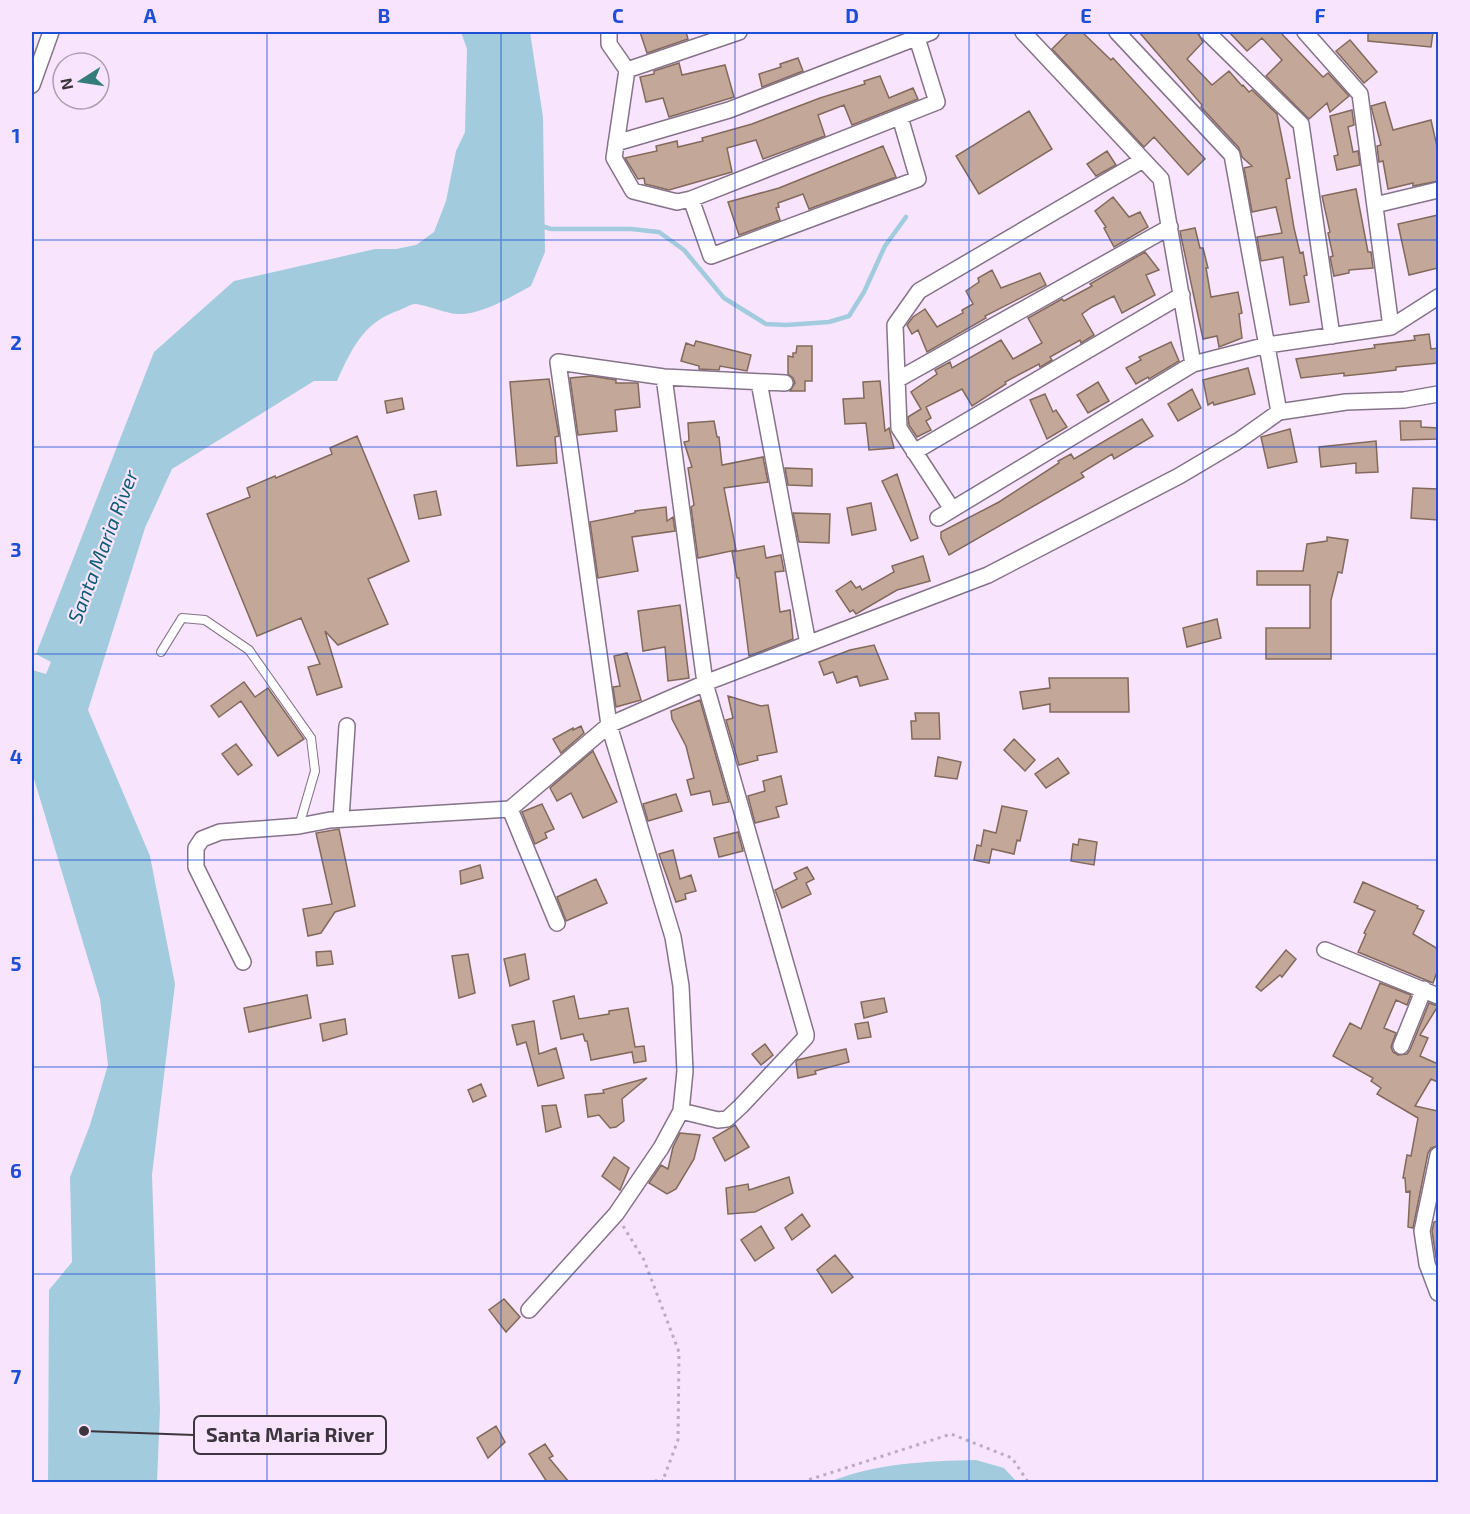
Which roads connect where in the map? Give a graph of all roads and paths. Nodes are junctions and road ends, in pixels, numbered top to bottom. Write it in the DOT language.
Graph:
graph roads {
  1 [pos="51,32"];
  2 [pos="609,32"];
  3 [pos="739,32"];
  4 [pos="1023,32"];
  5 [pos="1117,32"];
  6 [pos="1207,32"];
  7 [pos="1305,32"];
  8 [pos="924,35"];
  9 [pos="627,70"];
  10 [pos="32,85"];
  11 [pos="900,117"];
  12 [pos="616,143"];
  13 [pos="1143,160"];
  14 [pos="1438,190"];
  15 [pos="692,199"];
  16 [pos="1375,206"];
  17 [pos="1170,227"];
  18 [pos="1182,295"];
  19 [pos="1438,297"];
  20 [pos="1391,327"];
  21 [pos="1332,336"];
  22 [pos="1267,345"];
  23 [pos="1193,364"];
  24 [pos="664,377"];
  25 [pos="897,380"];
  26 [pos="759,382"];
  27 [pos="785,383"];
  28 [pos="1438,394"];
  29 [pos="1279,412"];
  30 [pos="914,452"];
  31 [pos="952,510"];
  32 [pos="938,518"];
  33 [pos="808,644"];
  34 [pos="161,652"];
  35 [pos="705,683"];
  36 [pos="609,725"];
  37 [pos="347,726"];
  38 [pos="510,809"];
  39 [pos="341,819"];
  40 [pos="299,826"];
  41 [pos="557,923"];
  42 [pos="1325,950"];
  43 [pos="243,962"];
  44 [pos="1424,989"];
  45 [pos="1438,996"];
  46 [pos="1401,1046"];
  47 [pos="681,1112"];
  48 [pos="1438,1155"];
  49 [pos="616,1214"];
  50 [pos="1438,1293"];
  51 [pos="529,1310"];
  52 [pos="663,1481"];
  53 [pos="647,1482"];
  54 [pos="802,1482"];
  55 [pos="1028,1482"];
  1 -- 10 [label="street"];
  2 -- 9 [label="street"];
  3 -- 9 [label="street"];
  4 -- 13 [label="street"];
  5 -- 22 [label="street"];
  6 -- 21 [label="street"];
  7 -- 16 [label="street"];
  8 -- 11 [label="street"];
  8 -- 12 [label="street"];
  9 -- 12 [label="street"];
  11 -- 15 [label="street"];
  11 -- 15 [label="street"];
  12 -- 15 [label="street"];
  13 -- 17 [label="street"];
  13 -- 25 [label="street"];
  14 -- 16 [label="street"];
  16 -- 20 [label="street"];
  17 -- 18 [label="street"];
  17 -- 25 [label="street"];
  18 -- 23 [label="street"];
  18 -- 30 [label="street"];
  19 -- 20 [label="street"];
  20 -- 21 [label="street"];
  21 -- 22 [label="street"];
  22 -- 23 [label="street"];
  22 -- 29 [label="street"];
  23 -- 31 [label="street"];
  24 -- 26 [label="street"];
  24 -- 35 [label="street"];
  24 -- 36 [label="street"];
  25 -- 30 [label="street"];
  26 -- 27 [label="street"];
  26 -- 33 [label="street"];
  28 -- 29 [label="street"];
  29 -- 33 [label="street"];
  30 -- 31 [label="street"];
  31 -- 32 [label="street"];
  33 -- 35 [label="street"];
  34 -- 40 [label="lane"];
  35 -- 36 [label="street"];
  35 -- 47 [label="street"];
  36 -- 38 [label="street"];
  36 -- 47 [label="street"];
  37 -- 39 [label="street"];
  38 -- 39 [label="street"];
  38 -- 41 [label="street"];
  39 -- 40 [label="street"];
  40 -- 43 [label="street"];
  42 -- 44 [label="street"];
  44 -- 45 [label="street"];
  44 -- 46 [label="street"];
  47 -- 49 [label="street"];
  48 -- 50 [label="street"];
  49 -- 51 [label="street"];
  49 -- 52 [label="path"];
  52 -- 53 [label="path"];
  54 -- 55 [label="path"];
}
